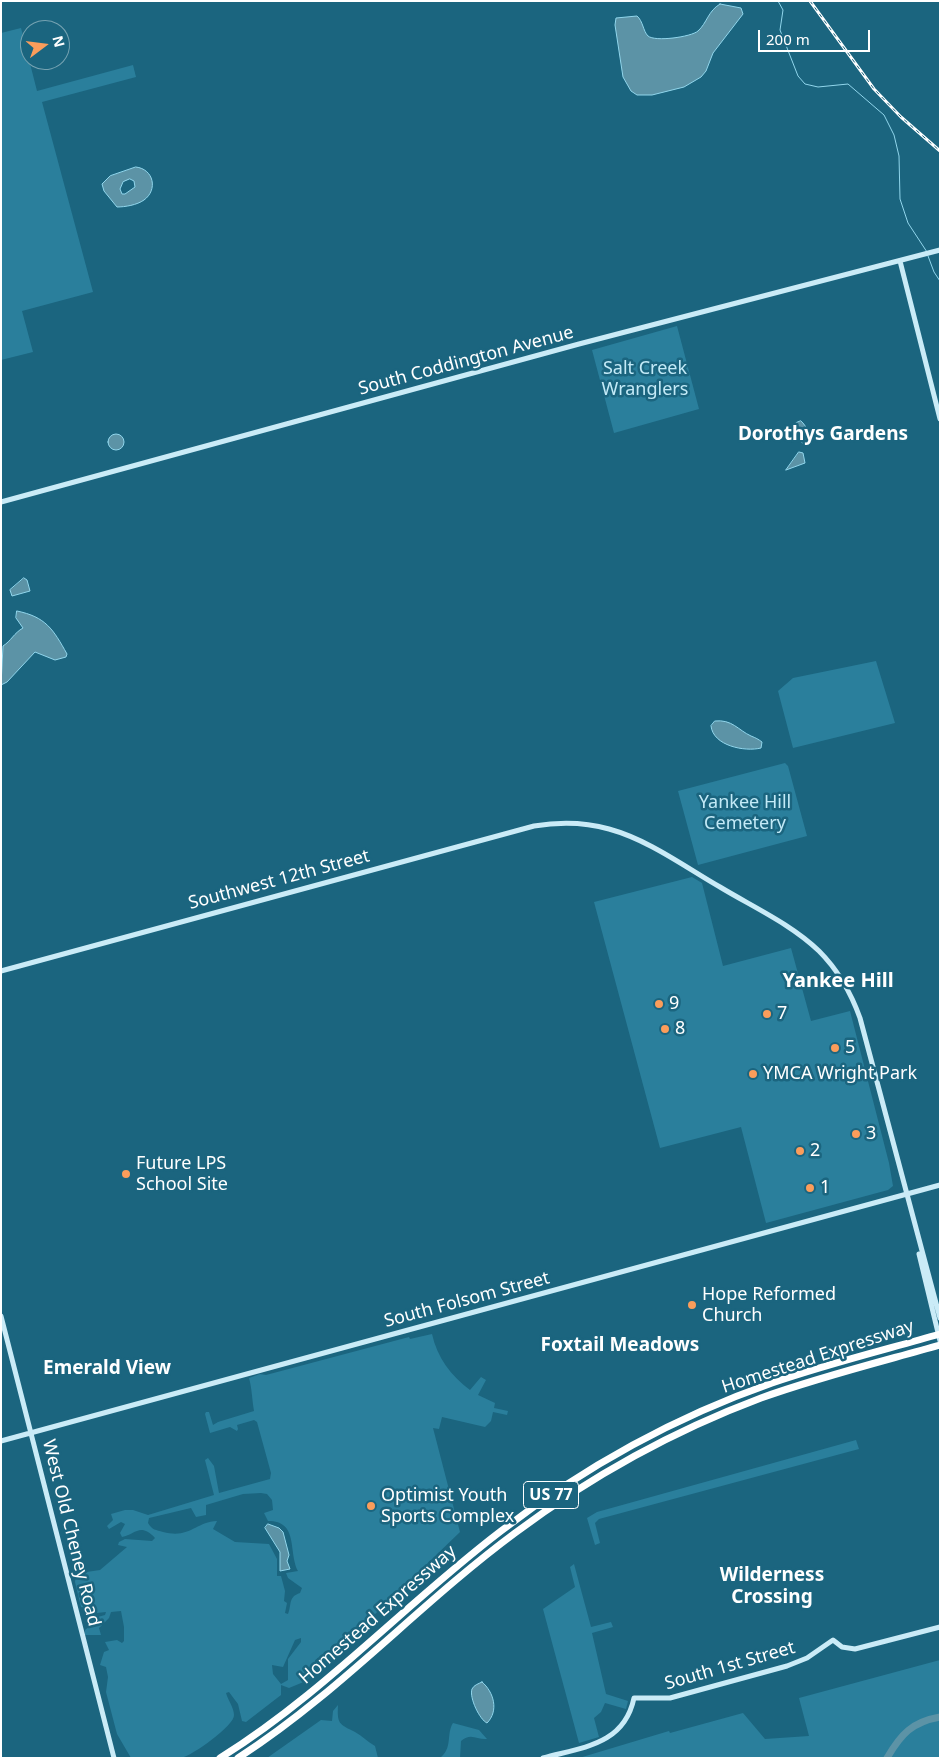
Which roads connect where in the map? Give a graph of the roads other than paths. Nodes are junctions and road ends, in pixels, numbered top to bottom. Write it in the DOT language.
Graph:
graph roads {
  1 [pos="938,251"];
  2 [pos="900,261"];
  3 [pos="940,419"];
  4 [pos="1,502"];
  5 [pos="1,971"];
  6 [pos="940,1185"];
  7 [pos="906,1194"];
  8 [pos="1,1316"];
  9 [pos="940,1318"];
  10 [pos="939,1337"];
  11 [pos="940,1345"];
  12 [pos="32,1433"];
  13 [pos="1,1441"];
  14 [pos="940,1627"];
  15 [pos="114,1758"];
  16 [pos="220,1758"];
  17 [pos="238,1758"];
  18 [pos="543,1758"];
  1 -- 2 [label="street, South Coddington Avenue"];
  2 -- 3 [label="street"];
  2 -- 4 [label="street, South Coddington Avenue"];
  5 -- 7 [label="street, Southwest 12th Street"];
  6 -- 7 [label="street, South Folsom Street"];
  7 -- 9 [label="street"];
  7 -- 10 [label="street"];
  7 -- 12 [label="street, South Folsom Street"];
  8 -- 12 [label="street, West Old Cheney Road"];
  10 -- 16 [label="highway, Homestead Expressway / US 77"];
  11 -- 17 [label="highway, Homestead Expressway / US 77"];
  12 -- 13 [label="street, South Folsom Street"];
  12 -- 15 [label="street, West Old Cheney Road"];
  14 -- 18 [label="street, South 1st Street"];
}
